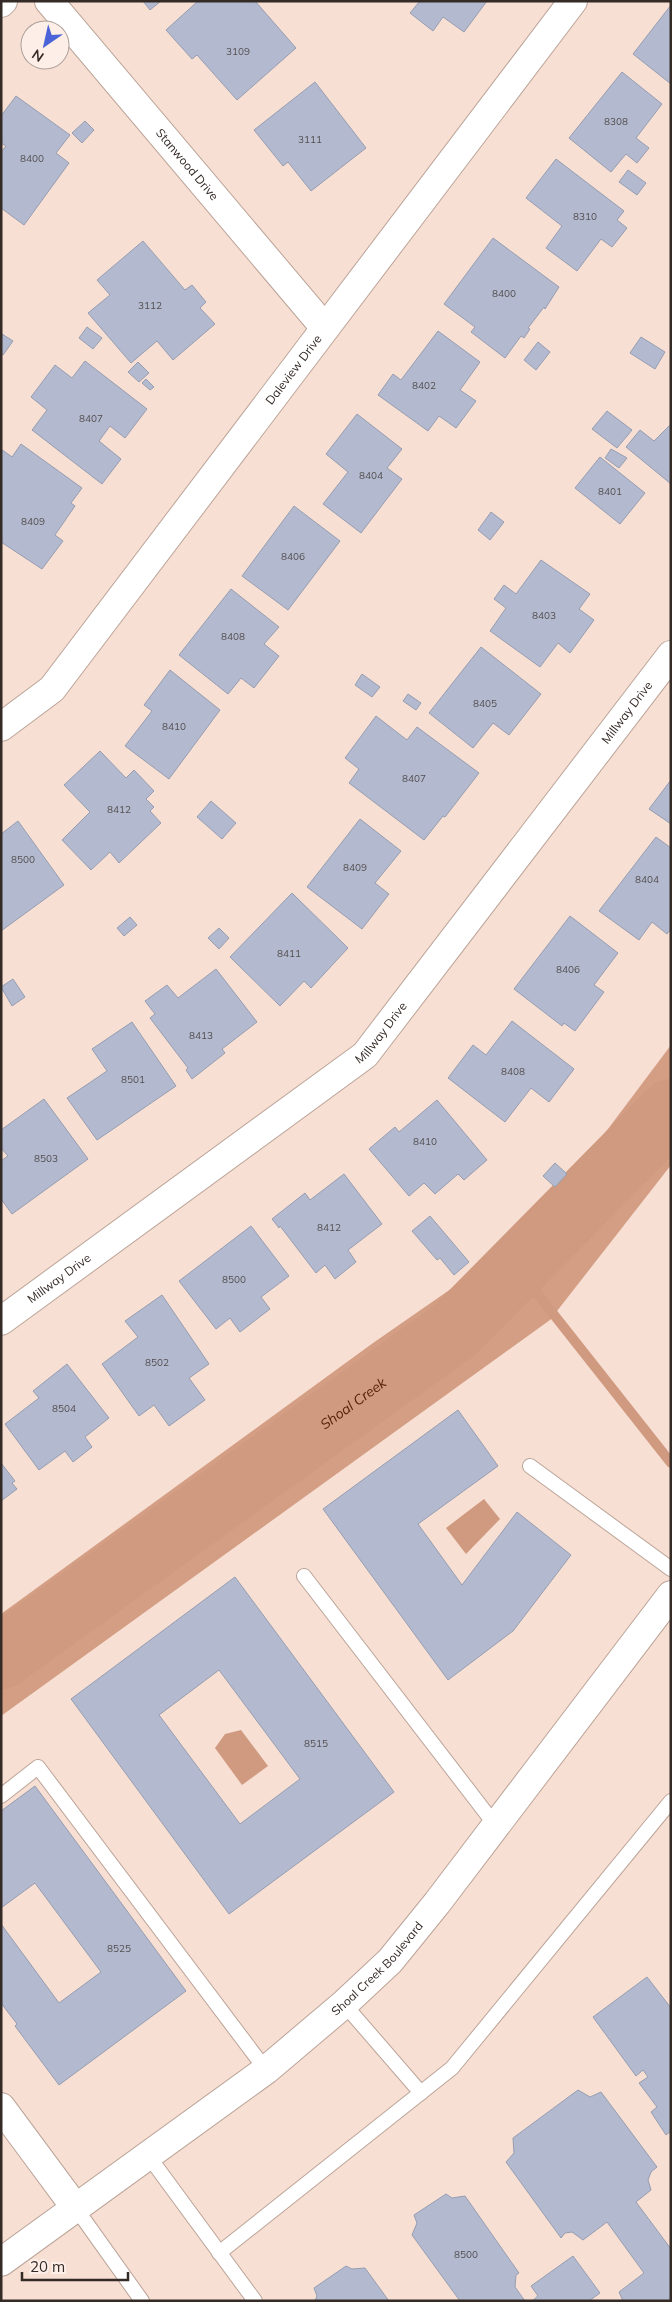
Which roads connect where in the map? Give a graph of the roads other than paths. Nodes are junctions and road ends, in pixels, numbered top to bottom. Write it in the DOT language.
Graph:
graph roads {
  1 [pos="49,1"];
  2 [pos="573,1"];
  3 [pos="325,328"];
  4 [pos="671,655"];
  5 [pos="1,727"];
  6 [pos="1,1321"];
  7 [pos="530,1466"];
  8 [pos="671,1569"];
  9 [pos="304,1576"];
  10 [pos="671,1595"];
  11 [pos="1,1796"];
  12 [pos="671,1800"];
  13 [pos="496,1826"];
  14 [pos="344,2004"];
  15 [pos="266,2070"];
  16 [pos="421,2093"];
  17 [pos="1,2106"];
  18 [pos="147,2154"];
  19 [pos="75,2207"];
  20 [pos="219,2253"];
  21 [pos="1,2262"];
  22 [pos="142,2301"];
  23 [pos="255,2301"];
  1 -- 3 [label="street, Stanwood Drive"];
  2 -- 3 [label="street, Daleview Drive"];
  3 -- 5 [label="street, Daleview Drive"];
  4 -- 6 [label="street, Millway Drive"];
  7 -- 8 [label="lane"];
  9 -- 13 [label="lane"];
  10 -- 13 [label="street, Shoal Creek Boulevard"];
  11 -- 15 [label="lane"];
  12 -- 16 [label="lane"];
  13 -- 14 [label="street, Shoal Creek Boulevard"];
  14 -- 15 [label="street, Shoal Creek Boulevard"];
  14 -- 16 [label="lane"];
  15 -- 18 [label="street, Shoal Creek Boulevard"];
  16 -- 20 [label="lane"];
  17 -- 19 [label="street"];
  18 -- 19 [label="street, Shoal Creek Boulevard"];
  18 -- 20 [label="lane"];
  19 -- 21 [label="street, Shoal Creek Boulevard"];
  19 -- 22 [label="lane"];
  20 -- 23 [label="lane"];
}
